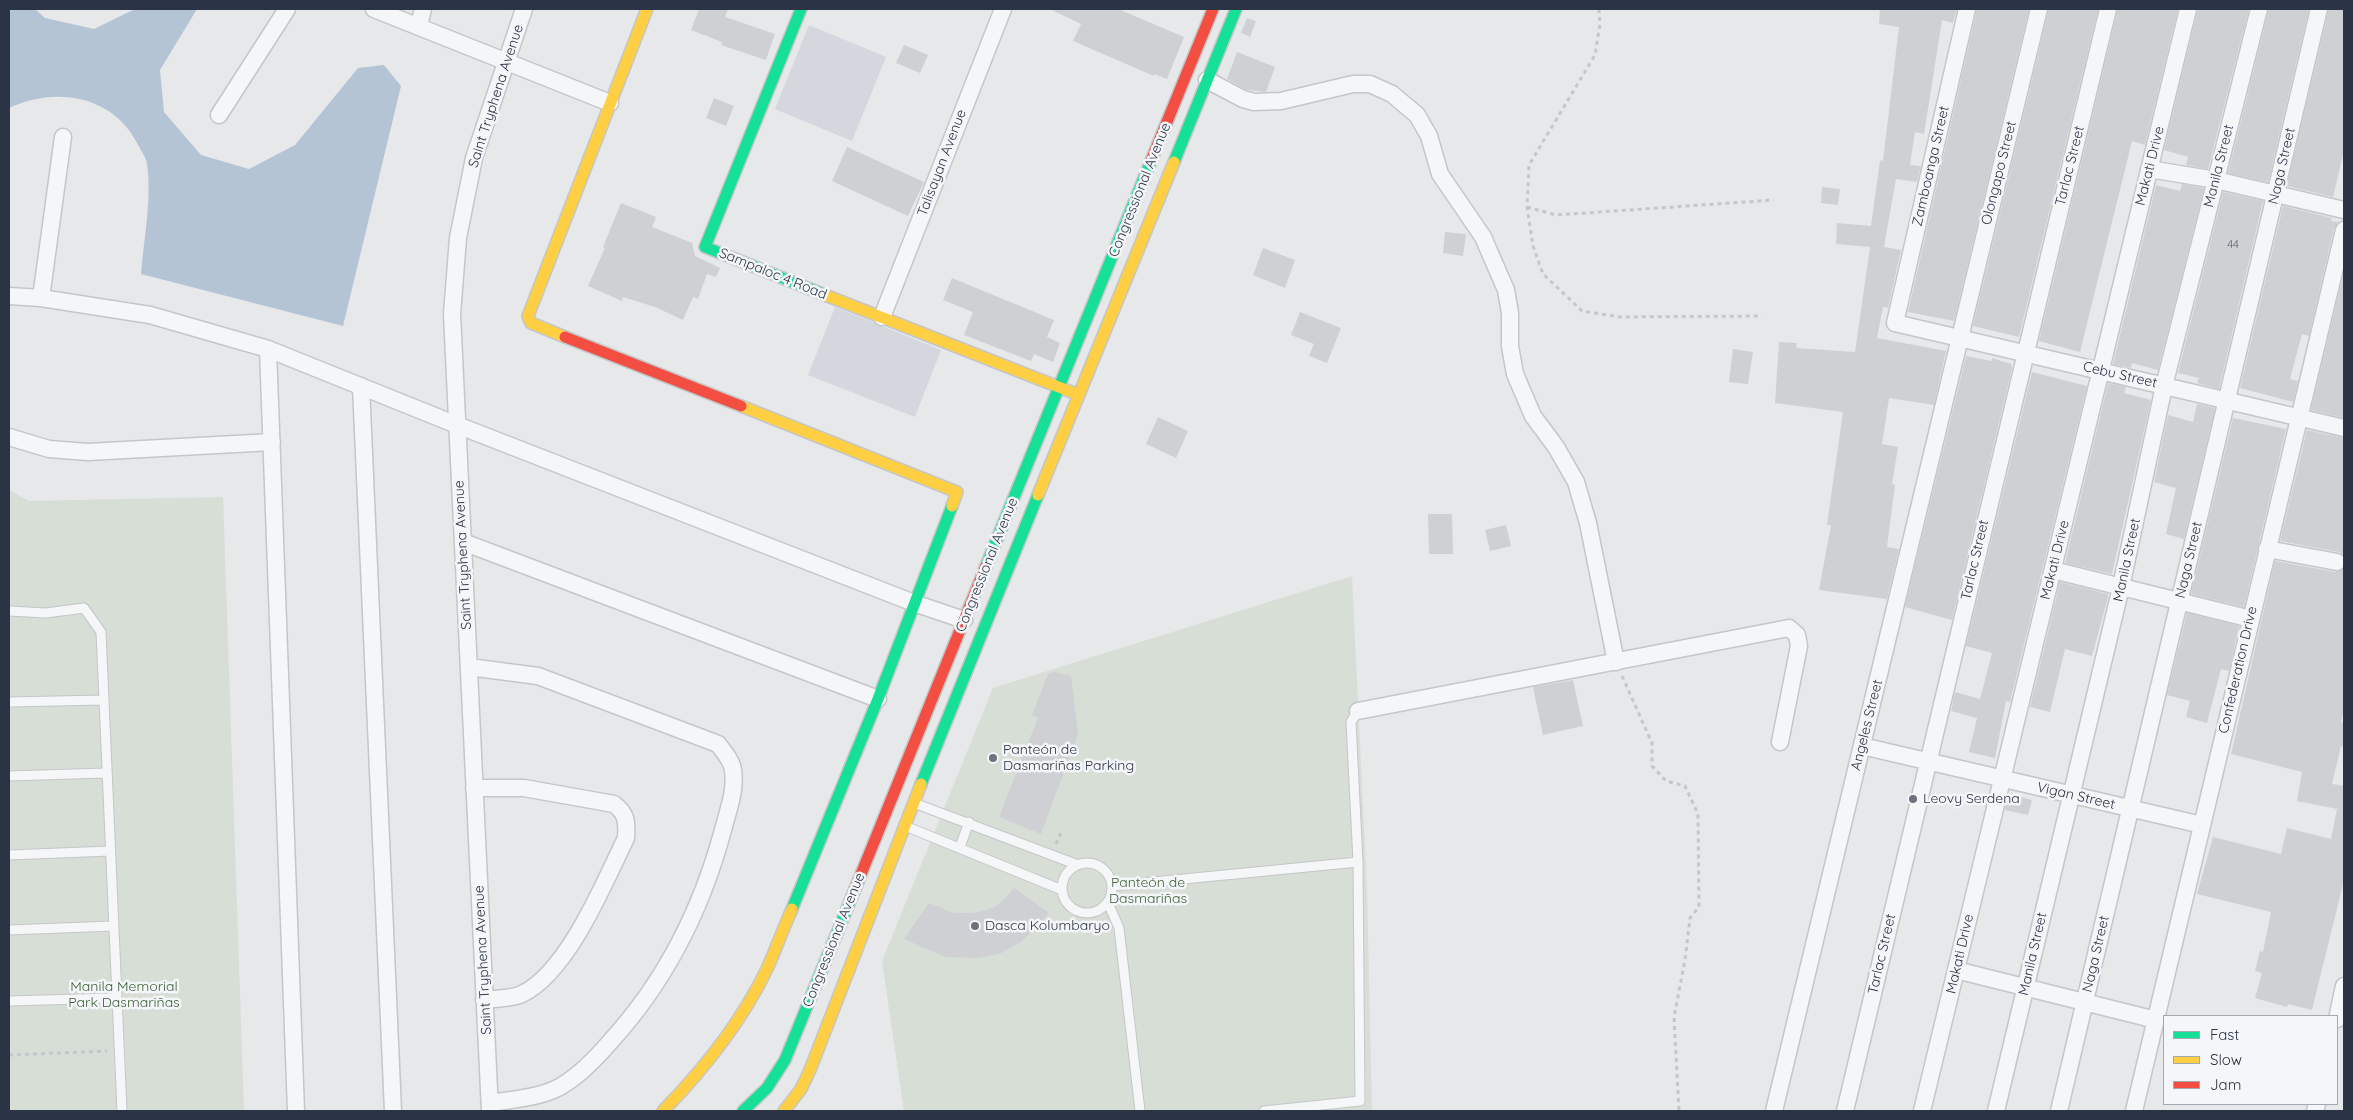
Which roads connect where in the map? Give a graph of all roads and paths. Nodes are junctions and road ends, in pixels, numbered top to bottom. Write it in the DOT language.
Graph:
graph roads {
  1 [pos="287,9"];
  2 [pos="374,9"];
  3 [pos="423,9"];
  4 [pos="524,9"];
  5 [pos="647,9"];
  6 [pos="801,9"];
  7 [pos="1003,9"];
  8 [pos="1213,9"];
  9 [pos="1236,9"];
  10 [pos="1599,9"];
  11 [pos="1967,9"];
  12 [pos="2039,9"];
  13 [pos="2108,9"];
  14 [pos="2188,9"];
  15 [pos="2259,9"];
  16 [pos="2320,9"];
  17 [pos="419,26"];
  18 [pos="507,60"];
  19 [pos="1207,80"];
  20 [pos="610,103"];
  21 [pos="219,115"];
  22 [pos="63,137"];
  23 [pos="2149,169"];
  24 [pos="2216,180"];
  25 [pos="2276,193"];
  26 [pos="1774,200"];
  27 [pos="1527,207"];
  28 [pos="2344,210"];
  29 [pos="2344,230"];
  30 [pos="9,296"];
  31 [pos="41,298"];
  32 [pos="1762,316"];
  33 [pos="882,317"];
  34 [pos="1895,323"];
  35 [pos="1960,338"];
  36 [pos="268,349"];
  37 [pos="2025,353"];
  38 [pos="2101,371"];
  39 [pos="361,386"];
  40 [pos="2164,386"];
  41 [pos="1060,388"];
  42 [pos="1080,396"];
  43 [pos="2227,400"];
  44 [pos="2298,417"];
  45 [pos="457,425"];
  46 [pos="2344,428"];
  47 [pos="9,437"];
  48 [pos="272,442"];
  49 [pos="463,542"];
  50 [pos="2267,549"];
  51 [pos="2337,562"];
  52 [pos="2053,570"];
  53 [pos="2121,587"];
  54 [pos="2179,601"];
  55 [pos="914,603"];
  56 [pos="9,611"];
  57 [pos="2251,619"];
  58 [pos="964,620"];
  59 [pos="1616,662"];
  60 [pos="469,667"];
  61 [pos="878,699"];
  62 [pos="103,700"];
  63 [pos="9,702"];
  64 [pos="1358,711"];
  65 [pos="1780,742"];
  66 [pos="1862,746"];
  67 [pos="1927,761"];
  68 [pos="105,773"];
  69 [pos="9,776"];
  70 [pos="2002,778"];
  71 [pos="474,788"];
  72 [pos="2071,795"];
  73 [pos="2130,808"];
  74 [pos="900,810"];
  75 [pos="969,822"];
  76 [pos="2202,825"];
  77 [pos="960,847"];
  78 [pos="110,851"];
  79 [pos="9,855"];
  80 [pos="1358,862"];
  81 [pos="1078,865"];
  82 [pos="1112,886"];
  83 [pos="1062,890"];
  84 [pos="1108,903"];
  85 [pos="113,926"];
  86 [pos="9,930"];
  87 [pos="1956,970"];
  88 [pos="2344,986"];
  89 [pos="2026,988"];
  90 [pos="115,998"];
  91 [pos="484,1000"];
  92 [pos="9,1001"];
  93 [pos="2084,1002"];
  94 [pos="2338,1015"];
  95 [pos="2156,1020"];
  96 [pos="117,1050"];
  97 [pos="9,1055"];
  98 [pos="764,1092"];
  99 [pos="490,1107"];
  100 [pos="122,1111"];
  101 [pos="296,1111"];
  102 [pos="393,1111"];
  103 [pos="663,1111"];
  104 [pos="743,1111"];
  105 [pos="778,1111"];
  106 [pos="784,1111"];
  107 [pos="1140,1111"];
  108 [pos="1264,1111"];
  109 [pos="1679,1111"];
  110 [pos="1774,1111"];
  111 [pos="1845,1111"];
  112 [pos="1922,1111"];
  113 [pos="1996,1111"];
  114 [pos="2059,1111"];
  115 [pos="2134,1111"];
  1 -- 21 [label="street"];
  2 -- 17 [label="street"];
  3 -- 17 [label="street"];
  4 -- 18 [label="street, Saint Tryphena Avenue"];
  5 -- 20 [label="main road"];
  6 -- 33 [label="main road, Sampaloc 4 Road"];
  7 -- 33 [label="street, Talisayan Avenue"];
  8 -- 41 [label="main road, Congressional Avenue"];
  9 -- 19 [label="main road, Congressional Avenue"];
  10 -- 27 [label="path"];
  11 -- 34 [label="street, Zamboanga Street"];
  12 -- 35 [label="street, Olongapo Street"];
  13 -- 37 [label="street, Tarlac Street"];
  14 -- 23 [label="street, Makati Drive"];
  15 -- 24 [label="street, Manila Street"];
  16 -- 25 [label="street, Naga Street"];
  17 -- 18 [label="street"];
  18 -- 20 [label="street"];
  18 -- 45 [label="street, Saint Tryphena Avenue"];
  19 -- 42 [label="main road, Congressional Avenue"];
  19 -- 59 [label="street"];
  20 -- 55 [label="main road"];
  22 -- 31 [label="street"];
  23 -- 24 [label="street"];
  23 -- 38 [label="street, Makati Drive"];
  24 -- 25 [label="street"];
  24 -- 40 [label="street, Manila Street"];
  25 -- 28 [label="street"];
  25 -- 43 [label="street, Naga Street"];
  26 -- 27 [label="path"];
  27 -- 32 [label="path"];
  29 -- 44 [label="street, Confederation Drive"];
  30 -- 31 [label="street"];
  31 -- 36 [label="street"];
  33 -- 41 [label="main road, Sampaloc 4 Road"];
  34 -- 35 [label="street, Cebu Street"];
  35 -- 37 [label="street, Cebu Street"];
  35 -- 66 [label="street, Angeles Street"];
  36 -- 39 [label="street"];
  36 -- 48 [label="street"];
  37 -- 38 [label="street, Cebu Street"];
  37 -- 67 [label="street, Tarlac Street"];
  38 -- 40 [label="street, Cebu Street"];
  38 -- 52 [label="street, Makati Drive"];
  39 -- 45 [label="street"];
  39 -- 102 [label="street"];
  40 -- 43 [label="street, Cebu Street"];
  40 -- 53 [label="street, Manila Street"];
  41 -- 42 [label="main road, Sampaloc 4 Road"];
  41 -- 58 [label="main road, Congressional Avenue"];
  42 -- 74 [label="main road, Congressional Avenue"];
  43 -- 44 [label="street, Cebu Street"];
  43 -- 54 [label="street, Naga Street"];
  44 -- 46 [label="street, Cebu Street"];
  44 -- 50 [label="street, Confederation Drive"];
  45 -- 49 [label="street, Saint Tryphena Avenue"];
  45 -- 55 [label="street"];
  47 -- 48 [label="street"];
  48 -- 101 [label="street"];
  49 -- 60 [label="street, Saint Tryphena Avenue"];
  49 -- 61 [label="street"];
  50 -- 51 [label="street"];
  50 -- 57 [label="street, Confederation Drive"];
  52 -- 53 [label="street"];
  52 -- 70 [label="street, Makati Drive"];
  53 -- 54 [label="street"];
  53 -- 72 [label="street, Manila Street"];
  54 -- 57 [label="street"];
  54 -- 73 [label="street, Naga Street"];
  55 -- 58 [label="street"];
  55 -- 61 [label="main road"];
  56 -- 62 [label="lane"];
  57 -- 76 [label="street, Confederation Drive"];
  58 -- 74 [label="main road, Congressional Avenue"];
  59 -- 64 [label="street"];
  59 -- 65 [label="street"];
  59 -- 109 [label="path"];
  60 -- 71 [label="street, Saint Tryphena Avenue"];
  60 -- 99 [label="street"];
  61 -- 103 [label="main road"];
  62 -- 63 [label="lane"];
  62 -- 68 [label="lane"];
  64 -- 80 [label="lane"];
  66 -- 67 [label="street, Vigan Street"];
  66 -- 110 [label="street, Angeles Street"];
  67 -- 70 [label="street, Vigan Street"];
  67 -- 111 [label="street, Tarlac Street"];
  68 -- 69 [label="lane"];
  68 -- 78 [label="lane"];
  70 -- 72 [label="street, Vigan Street"];
  70 -- 87 [label="street, Makati Drive"];
  71 -- 91 [label="street, Saint Tryphena Avenue"];
  71 -- 91 [label="street"];
  72 -- 73 [label="street, Vigan Street"];
  72 -- 89 [label="street, Manila Street"];
  73 -- 76 [label="street, Vigan Street"];
  73 -- 93 [label="street, Naga Street"];
  74 -- 75 [label="lane"];
  74 -- 77 [label="lane"];
  74 -- 98 [label="main road, Congressional Avenue"];
  74 -- 106 [label="main road, Congressional Avenue"];
  75 -- 77 [label="lane"];
  75 -- 81 [label="lane"];
  76 -- 95 [label="street, Confederation Drive"];
  77 -- 83 [label="lane"];
  78 -- 79 [label="lane"];
  78 -- 85 [label="lane"];
  80 -- 82 [label="lane"];
  80 -- 108 [label="lane"];
  81 -- 82 [label="lane"];
  81 -- 83 [label="lane"];
  82 -- 84 [label="lane"];
  83 -- 84 [label="lane"];
  84 -- 107 [label="lane"];
  85 -- 86 [label="lane"];
  85 -- 90 [label="lane"];
  87 -- 89 [label="street"];
  87 -- 112 [label="street, Makati Drive"];
  88 -- 94 [label="street"];
  89 -- 93 [label="street"];
  89 -- 113 [label="street, Manila Street"];
  90 -- 92 [label="lane"];
  90 -- 96 [label="lane"];
  91 -- 99 [label="street, Saint Tryphena Avenue"];
  93 -- 95 [label="street"];
  93 -- 114 [label="street, Naga Street"];
  95 -- 115 [label="street, Confederation Drive"];
  96 -- 97 [label="path"];
  96 -- 100 [label="lane"];
  98 -- 104 [label="main road, Congressional Avenue"];
  98 -- 105 [label="street"];
}
